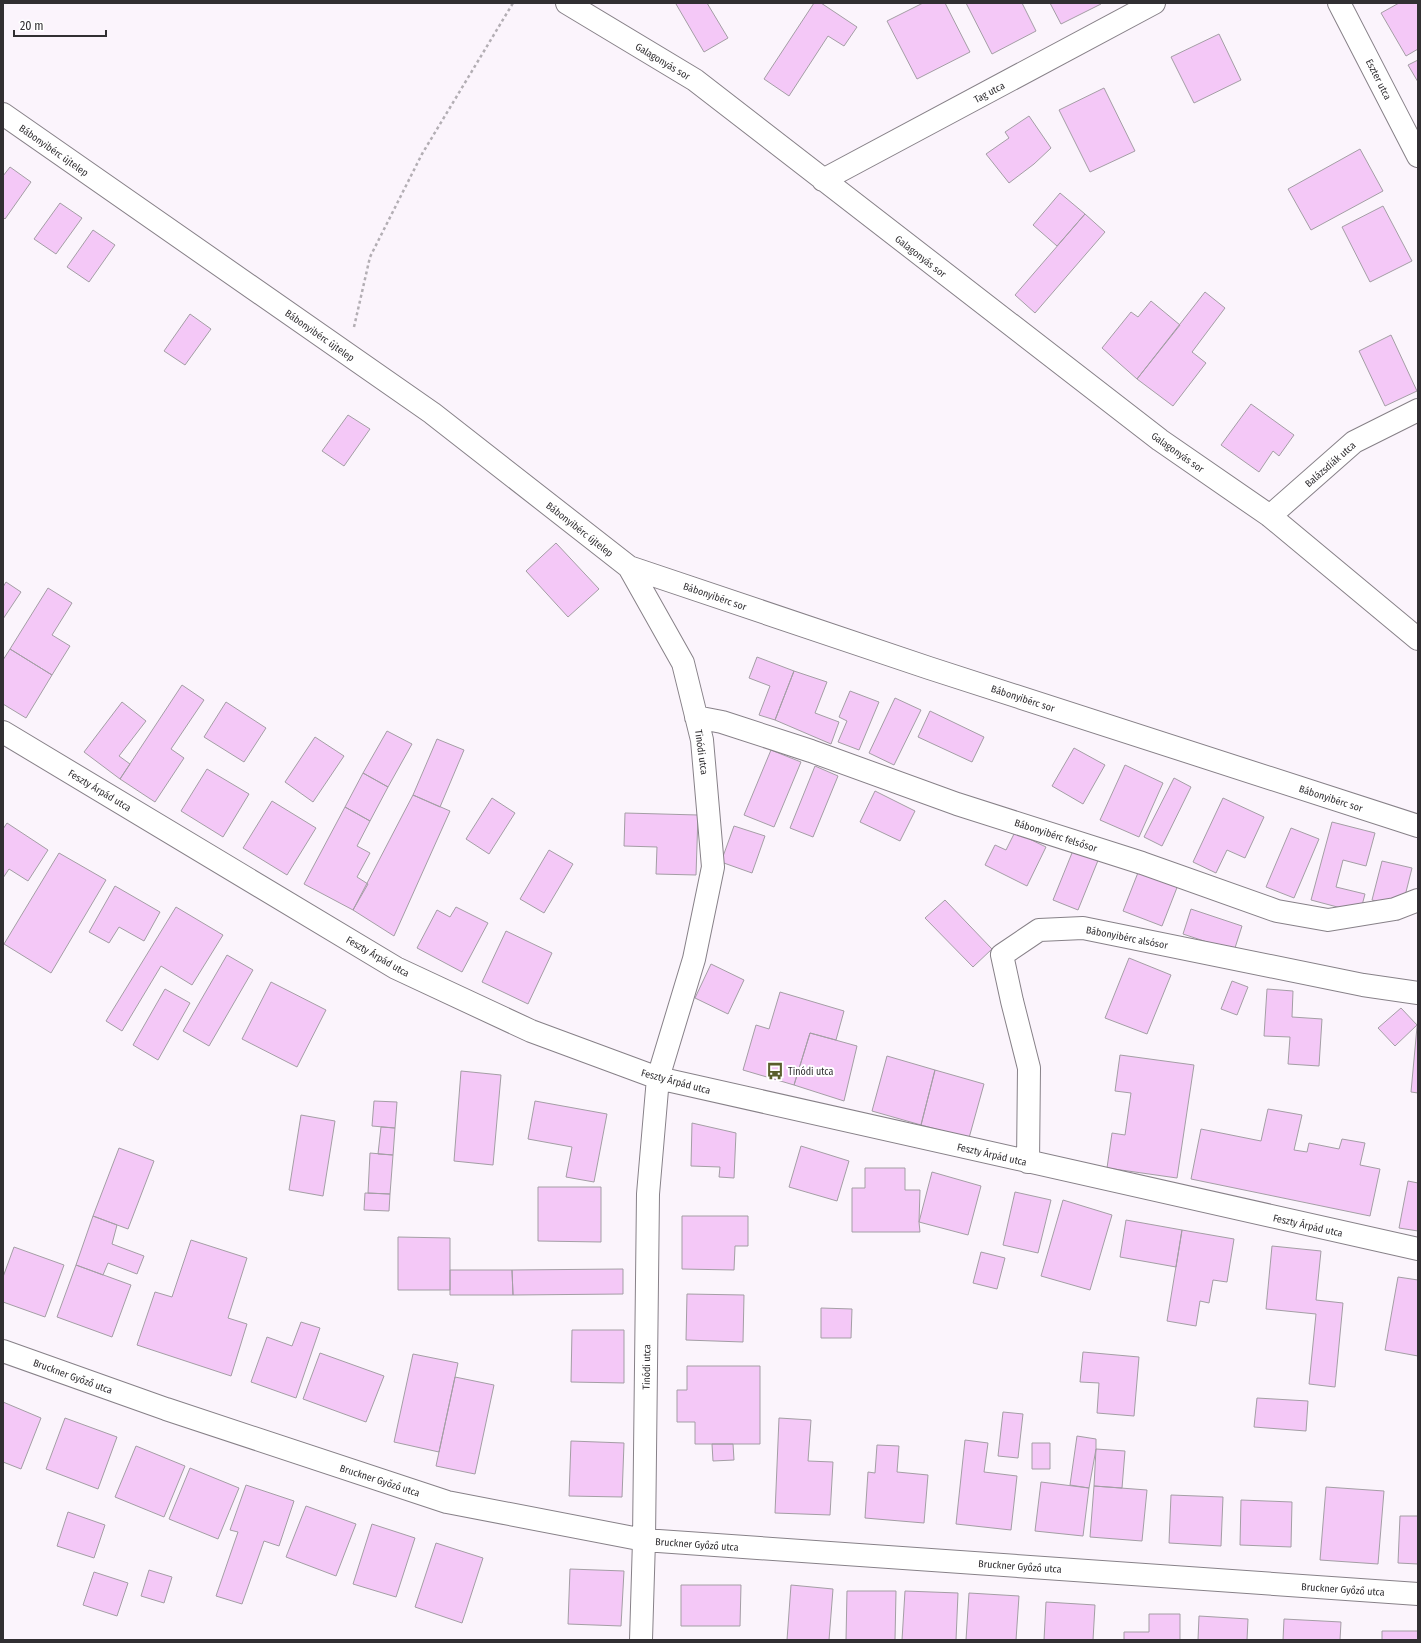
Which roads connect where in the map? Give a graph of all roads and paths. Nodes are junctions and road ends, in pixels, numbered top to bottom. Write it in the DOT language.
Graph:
graph roads {
  1 [pos="513,3"];
  2 [pos="567,3"];
  3 [pos="1154,3"];
  4 [pos="1340,3"];
  5 [pos="3,114"];
  6 [pos="1418,156"];
  7 [pos="823,180"];
  8 [pos="348,355"];
  9 [pos="1418,410"];
  10 [pos="1270,516"];
  11 [pos="629,567"];
  12 [pos="1418,639"];
  13 [pos="696,717"];
  14 [pos="3,732"];
  15 [pos="1418,826"];
  16 [pos="1418,900"];
  17 [pos="1418,993"];
  18 [pos="658,1078"];
  19 [pos="1028,1162"];
  20 [pos="1418,1249"];
  21 [pos="3,1351"];
  22 [pos="644,1540"];
  23 [pos="1418,1594"];
  24 [pos="642,1640"];
  1 -- 8 [label="path"];
  2 -- 7 [label="street, Galagonyás sor"];
  3 -- 7 [label="street, Tag utca"];
  4 -- 6 [label="street, Eszter utca"];
  5 -- 8 [label="street, Bábonyibérc újtelep"];
  7 -- 10 [label="street, Galagonyás sor"];
  8 -- 11 [label="street, Bábonyibérc újtelep"];
  9 -- 10 [label="street, Balázsdiák utca"];
  10 -- 12 [label="street, Galagonyás sor"];
  11 -- 13 [label="street, Tinódi utca"];
  11 -- 15 [label="street, Bábonyibérc sor"];
  13 -- 16 [label="street, Bábonyibérc felsősor"];
  13 -- 18 [label="street, Tinódi utca"];
  14 -- 18 [label="street, Feszty Árpád utca"];
  17 -- 19 [label="street, Bábonyibérc alsósor"];
  18 -- 19 [label="street, Feszty Árpád utca"];
  18 -- 22 [label="street, Tinódi utca"];
  19 -- 20 [label="street, Feszty Árpád utca"];
  21 -- 22 [label="street, Bruckner Győző utca"];
  22 -- 23 [label="street, Bruckner Győző utca"];
  22 -- 24 [label="street, Tinódi utca"];
}
